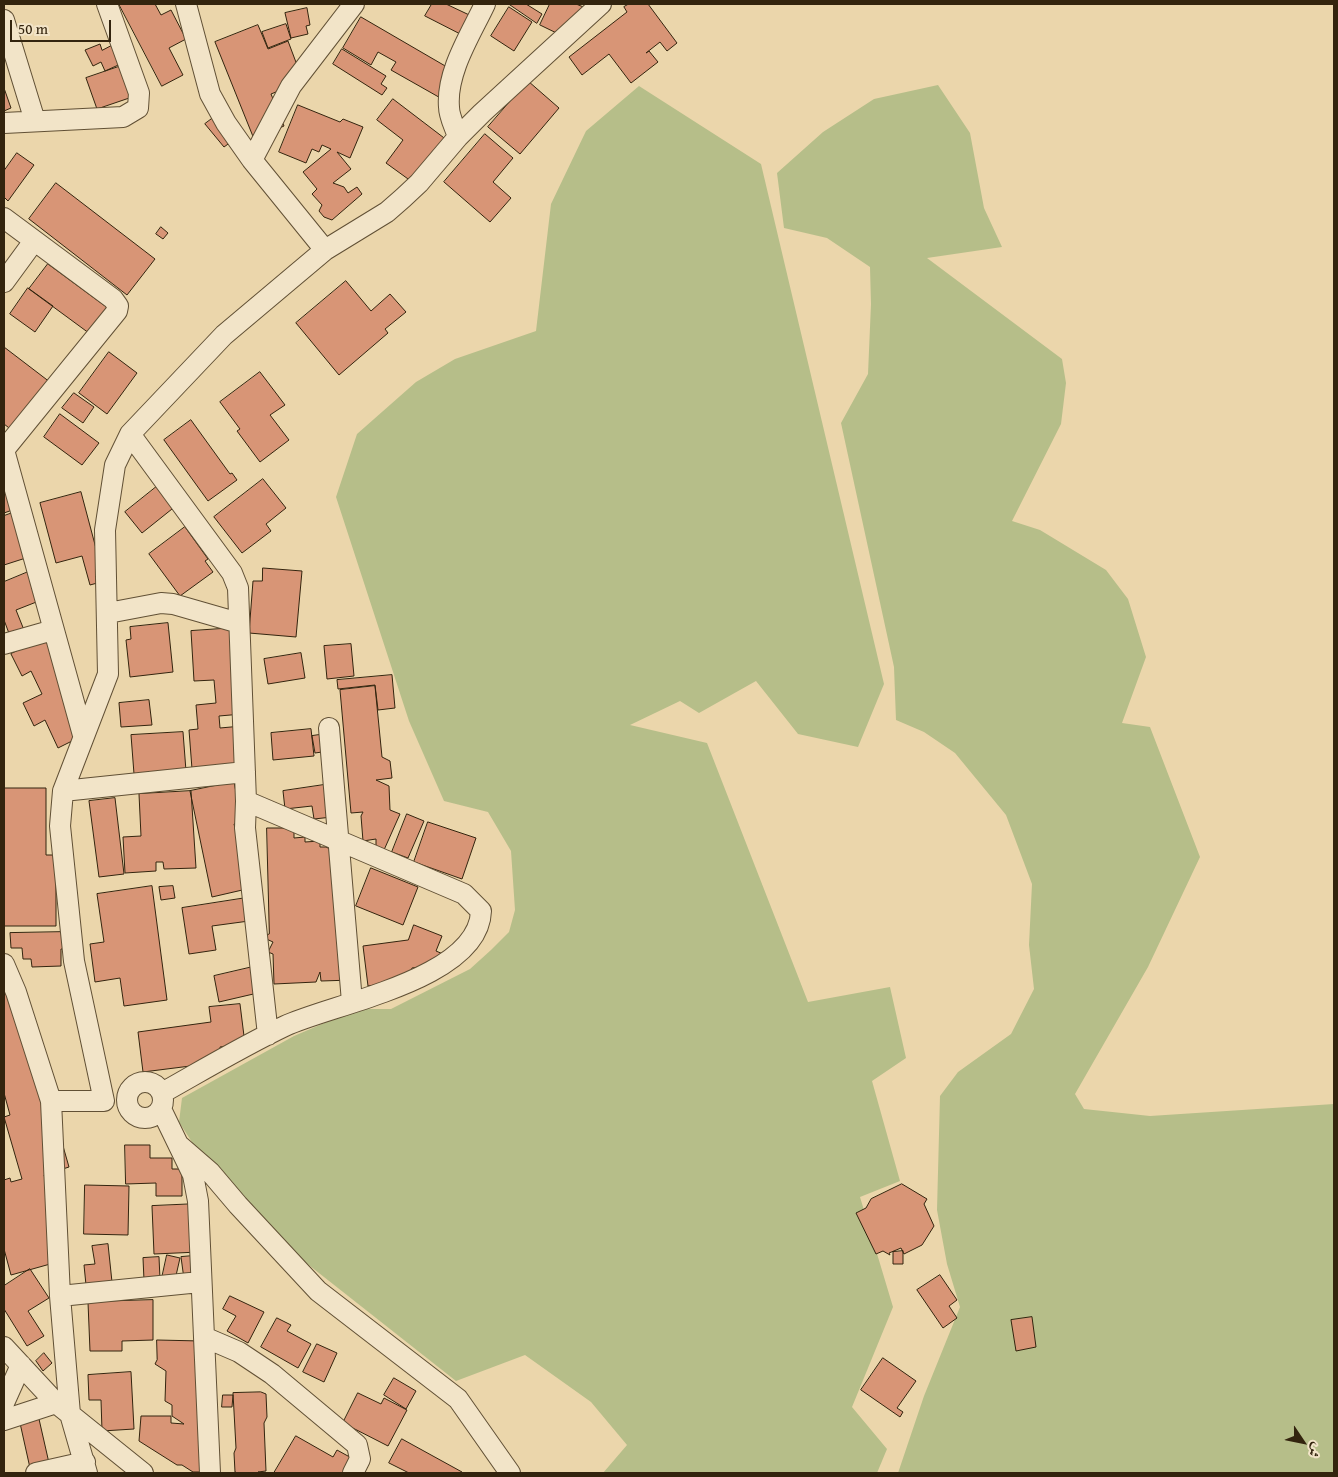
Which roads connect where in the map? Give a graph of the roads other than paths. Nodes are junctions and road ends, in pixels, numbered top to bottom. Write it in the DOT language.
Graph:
graph roads {
  1 [pos="107,4"];
  2 [pos="186,4"];
  3 [pos="354,4"];
  4 [pos="485,4"];
  5 [pos="601,4"];
  6 [pos="4,20"];
  7 [pos="36,121"];
  8 [pos="4,123"];
  9 [pos="458,137"];
  10 [pos="252,160"];
  11 [pos="4,218"];
  12 [pos="34,241"];
  13 [pos="325,250"];
  14 [pos="4,282"];
  15 [pos="130,434"];
  16 [pos="4,450"];
  17 [pos="108,612"];
  18 [pos="239,623"];
  19 [pos="53,630"];
  20 [pos="4,644"];
  21 [pos="329,728"];
  22 [pos="83,735"];
  23 [pos="245,772"];
  24 [pos="63,791"];
  25 [pos="246,801"];
  26 [pos="337,840"];
  27 [pos="4,964"];
  28 [pos="352,1002"];
  29 [pos="268,1035"];
  30 [pos="51,1101"];
  31 [pos="104,1101"];
  32 [pos="162,1101"];
  33 [pos="127,1102"];
  34 [pos="180,1146"];
  35 [pos="200,1282"];
  36 [pos="60,1296"];
  37 [pos="204,1337"];
  38 [pos="4,1347"];
  39 [pos="20,1365"];
  40 [pos="4,1403"];
  41 [pos="63,1409"];
  42 [pos="4,1420"];
  43 [pos="86,1468"];
  44 [pos="36,1473"];
  45 [pos="143,1473"];
  46 [pos="210,1473"];
  47 [pos="353,1473"];
  48 [pos="510,1473"];
  1 -- 7 [label="street"];
  2 -- 10 [label="street"];
  3 -- 10 [label="street"];
  4 -- 9 [label="street"];
  5 -- 9 [label="street"];
  6 -- 7 [label="street"];
  7 -- 8 [label="street"];
  9 -- 13 [label="street"];
  10 -- 13 [label="street"];
  11 -- 12 [label="street"];
  12 -- 14 [label="street"];
  12 -- 16 [label="street"];
  13 -- 15 [label="street"];
  15 -- 17 [label="street"];
  15 -- 18 [label="street"];
  16 -- 19 [label="street"];
  17 -- 18 [label="street"];
  17 -- 22 [label="street"];
  18 -- 23 [label="street"];
  19 -- 20 [label="street"];
  19 -- 22 [label="street"];
  21 -- 26 [label="street"];
  22 -- 24 [label="street"];
  23 -- 24 [label="street"];
  23 -- 25 [label="street"];
  24 -- 31 [label="street"];
  25 -- 26 [label="street"];
  25 -- 29 [label="street"];
  26 -- 28 [label="street"];
  26 -- 28 [label="street"];
  27 -- 30 [label="street"];
  28 -- 29 [label="street"];
  29 -- 32 [label="street"];
  30 -- 31 [label="street"];
  30 -- 36 [label="street"];
  31 -- 33 [label="street"];
  32 -- 33 [label="street"];
  32 -- 33 [label="street"];
  32 -- 34 [label="street"];
  34 -- 35 [label="street"];
  34 -- 48 [label="street"];
  35 -- 36 [label="street"];
  35 -- 37 [label="street"];
  36 -- 41 [label="street"];
  37 -- 46 [label="street"];
  37 -- 47 [label="street"];
  38 -- 39 [label="street"];
  39 -- 40 [label="street"];
  39 -- 41 [label="street"];
  41 -- 42 [label="street"];
  41 -- 43 [label="street"];
  41 -- 45 [label="street"];
  43 -- 44 [label="street"];
}
